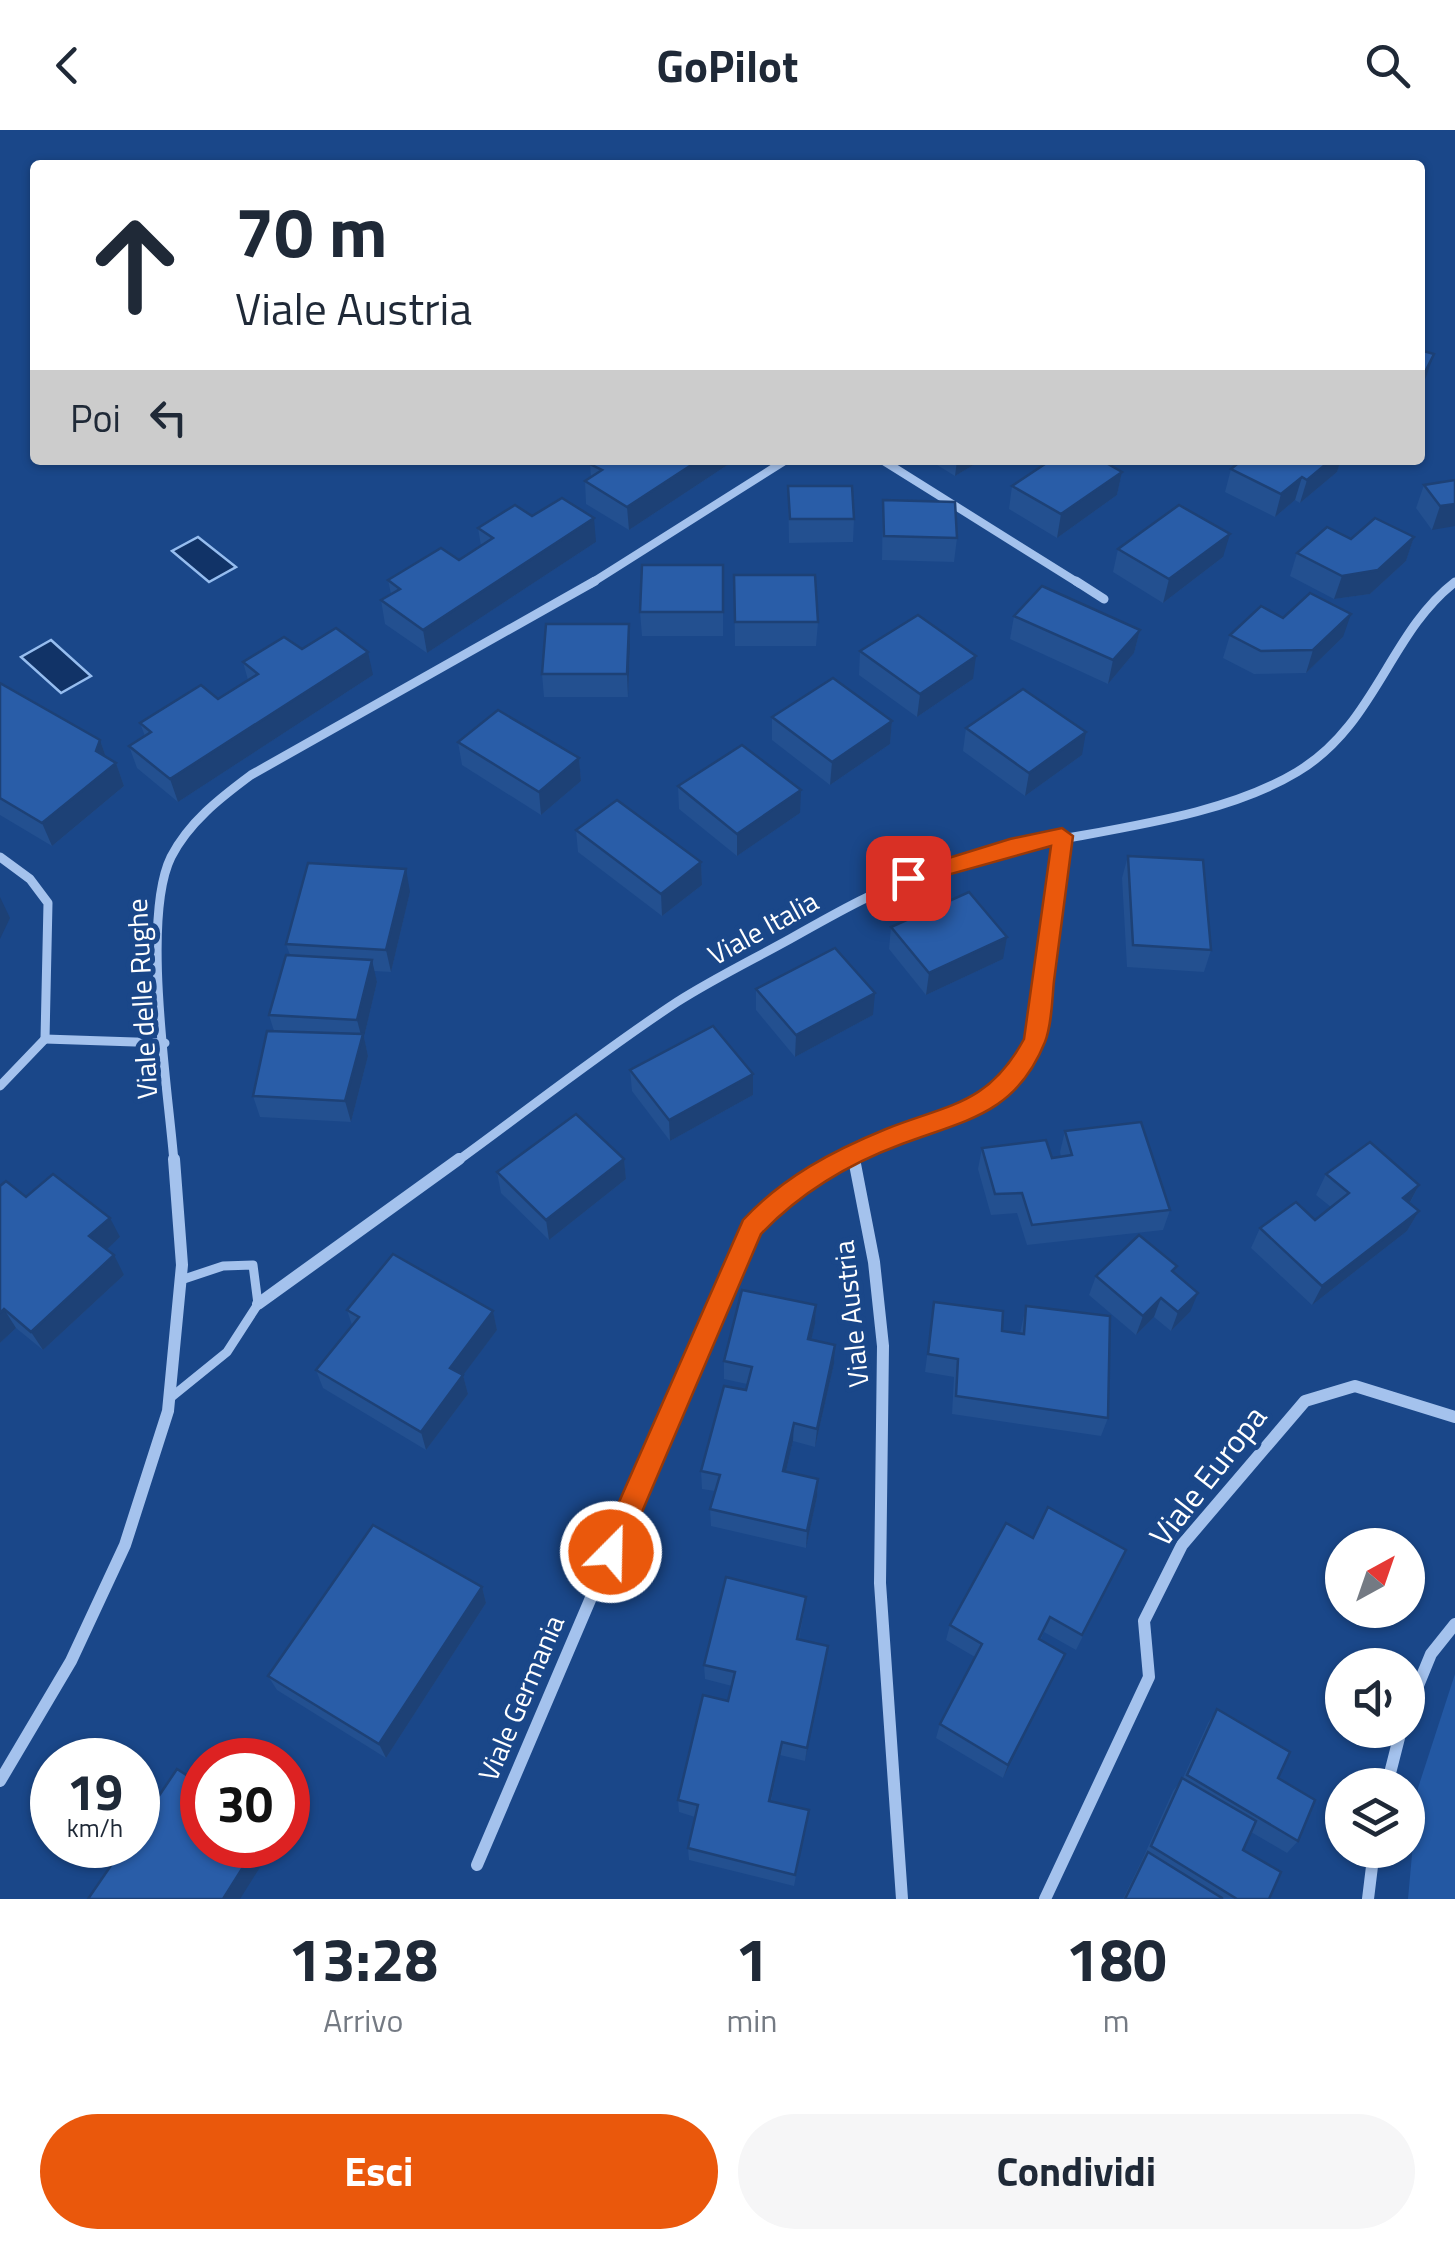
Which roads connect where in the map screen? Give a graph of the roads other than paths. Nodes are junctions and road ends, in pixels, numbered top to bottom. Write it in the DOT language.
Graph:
graph roads {
  1 [pos="778,465"];
  2 [pos="890,465"];
  3 [pos="1455,582"];
  4 [pos="1104,599"];
  5 [pos="1062,836"];
  6 [pos="0,857"];
  7 [pos="45,1039"];
  8 [pos="165,1043"];
  9 [pos="0,1086"];
  10 [pos="854,1154"];
  11 [pos="181,1280"];
  12 [pos="258,1304"];
  13 [pos="169,1399"];
  14 [pos="1455,1418"];
  15 [pos="1455,1624"];
  16 [pos="1425,1667"];
  17 [pos="0,1780"];
  18 [pos="477,1865"];
  19 [pos="1372,1868"];
  20 [pos="902,1899"];
  21 [pos="1044,1899"];
  22 [pos="1368,1899"];
  1 -- 8 [label="street, Viale delle Rughe"];
  2 -- 4 [label="street"];
  3 -- 5 [label="street, Viale Italia"];
  5 -- 10 [label="street"];
  5 -- 12 [label="street, Viale Italia"];
  6 -- 7 [label="street"];
  7 -- 8 [label="street"];
  7 -- 9 [label="street"];
  8 -- 11 [label="street, Viale delle Rughe"];
  10 -- 18 [label="street, Viale Germania"];
  10 -- 20 [label="street, Viale Austria"];
  11 -- 12 [label="lane"];
  11 -- 13 [label="street, Viale delle Rughe"];
  12 -- 13 [label="lane"];
  13 -- 17 [label="street, Viale delle Rughe"];
  14 -- 21 [label="street, Viale Europa"];
  15 -- 16 [label="street"];
  19 -- 22 [label="street"];
}
